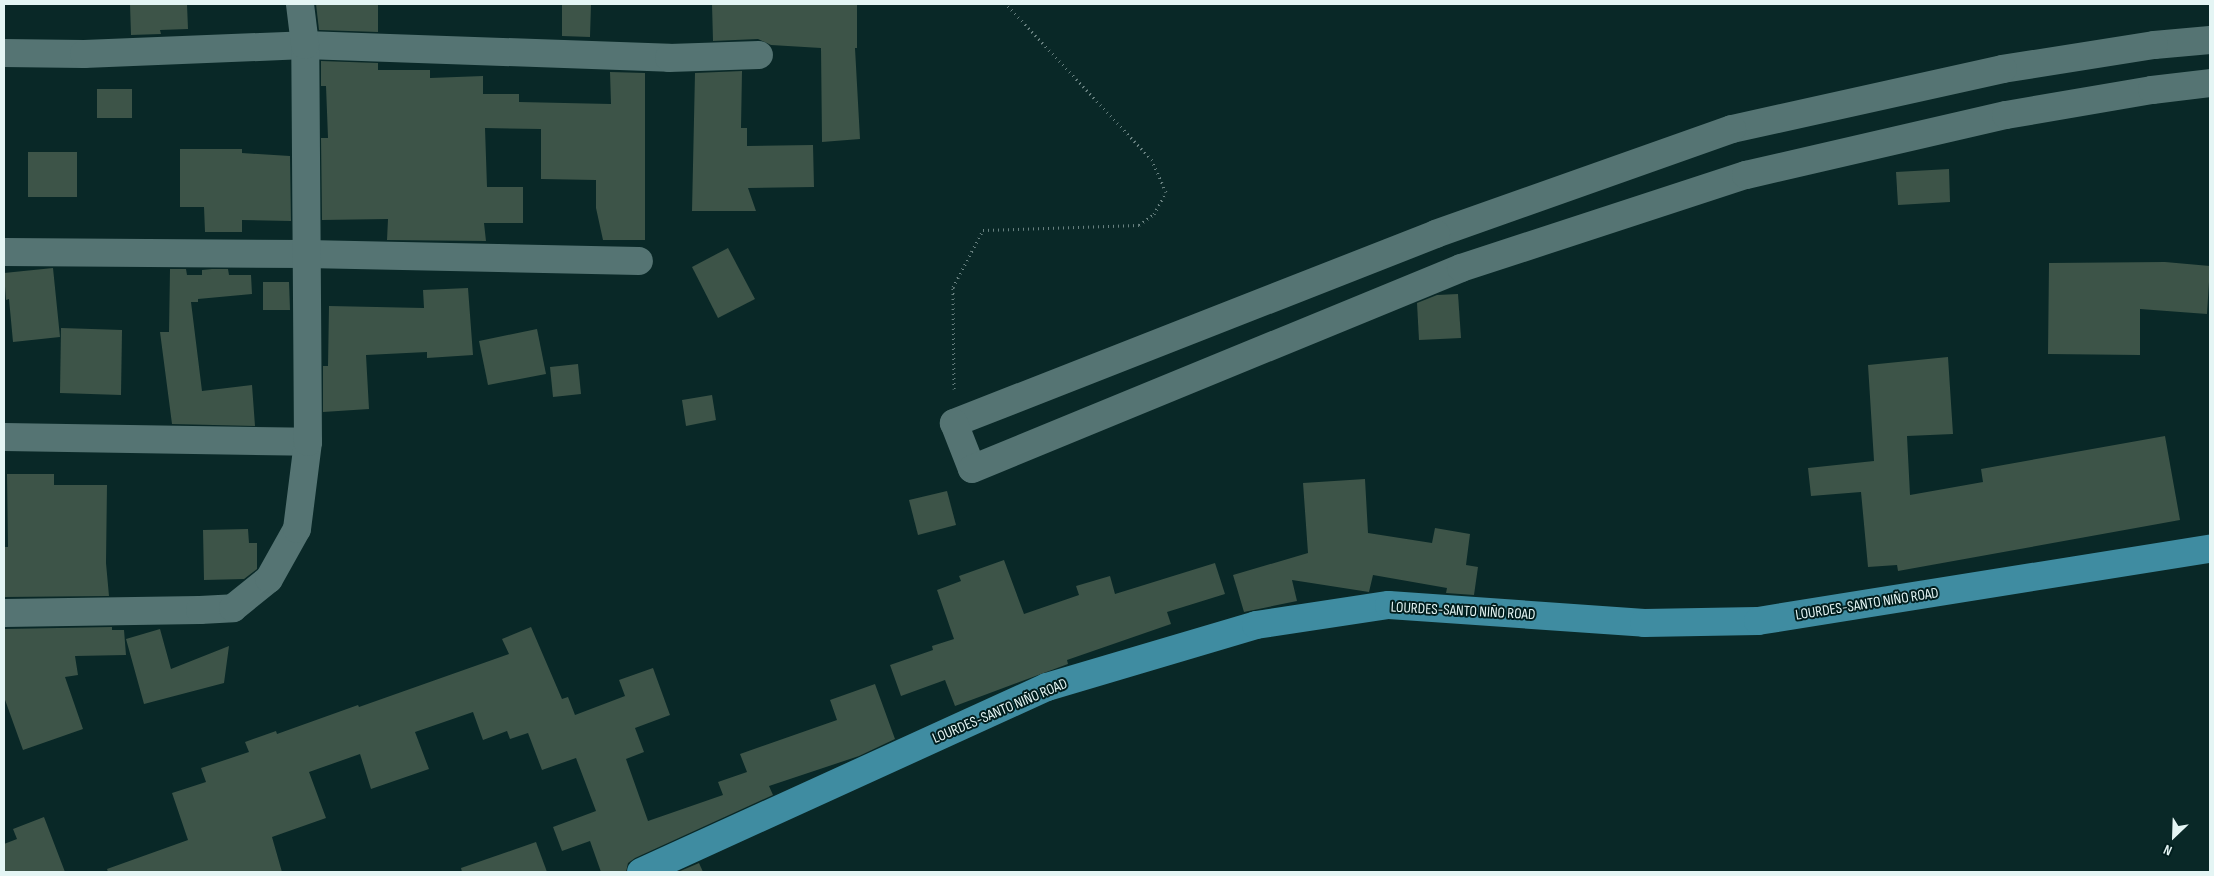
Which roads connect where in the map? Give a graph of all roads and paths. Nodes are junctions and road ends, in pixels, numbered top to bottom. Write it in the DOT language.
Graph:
graph roads {
  1 [pos="300,4"];
  2 [pos="1006,4"];
  3 [pos="2210,40"];
  4 [pos="305,46"];
  5 [pos="4,53"];
  6 [pos="759,55"];
  7 [pos="2210,84"];
  8 [pos="4,252"];
  9 [pos="307,254"];
  10 [pos="639,261"];
  11 [pos="954,424"];
  12 [pos="4,437"];
  13 [pos="308,442"];
  14 [pos="2210,549"];
  15 [pos="4,613"];
  16 [pos="641,872"];
  1 -- 4 [label="street"];
  2 -- 11 [label="path"];
  3 -- 11 [label="street"];
  4 -- 5 [label="street"];
  4 -- 6 [label="street"];
  4 -- 9 [label="street"];
  7 -- 11 [label="street"];
  8 -- 9 [label="street"];
  9 -- 10 [label="street"];
  9 -- 13 [label="street"];
  12 -- 13 [label="street"];
  13 -- 15 [label="street"];
  14 -- 16 [label="main road, LOURDES-SANTO NIÑO ROAD"];
}
